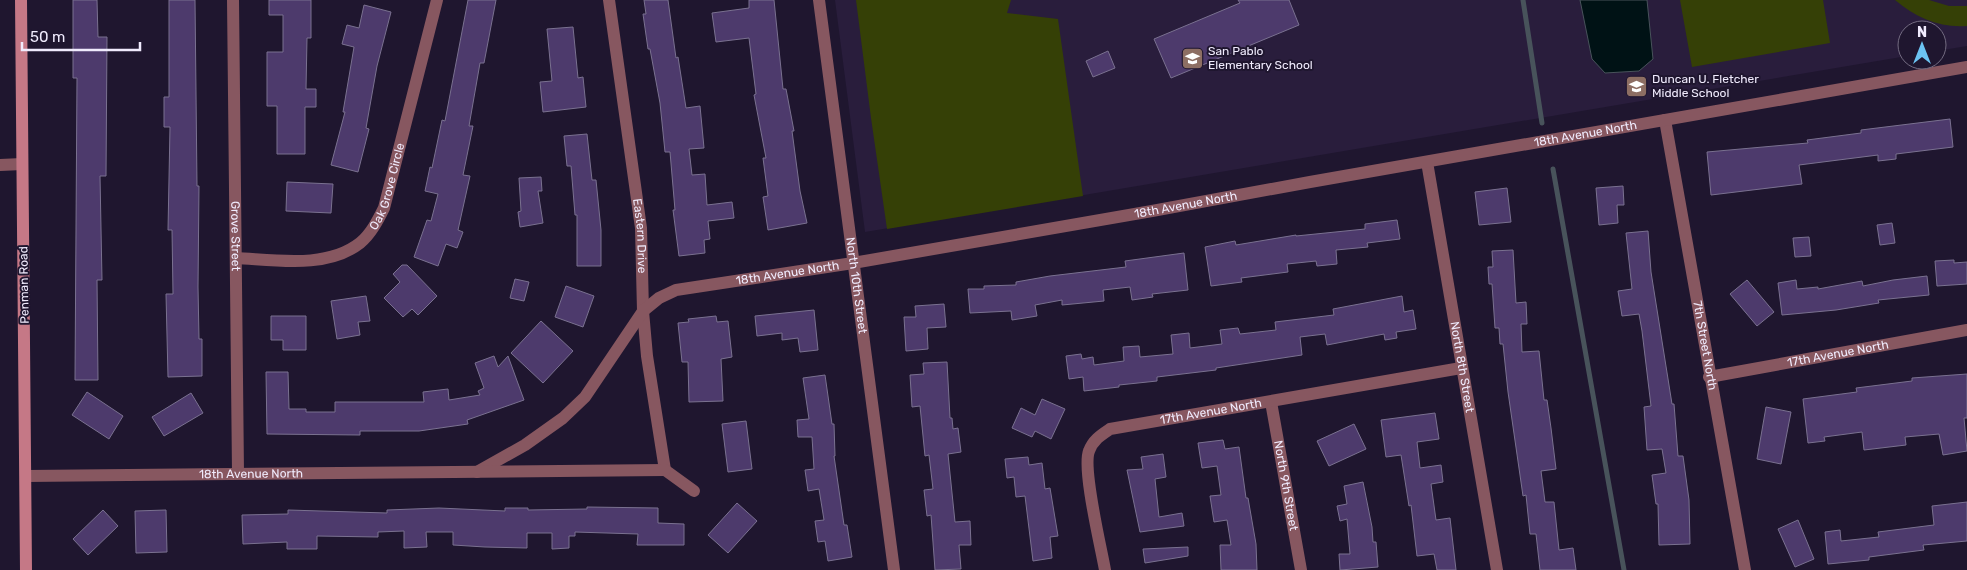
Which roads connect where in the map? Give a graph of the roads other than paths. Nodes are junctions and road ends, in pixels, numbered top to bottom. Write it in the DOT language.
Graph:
graph roads {
  1 [pos="21,0"];
  2 [pos="233,0"];
  3 [pos="436,0"];
  4 [pos="608,0"];
  5 [pos="819,0"];
  6 [pos="1967,67"];
  7 [pos="1665,120"];
  8 [pos="1427,162"];
  9 [pos="22,164"];
  10 [pos="0,165"];
  11 [pos="236,258"];
  12 [pos="853,263"];
  13 [pos="643,311"];
  14 [pos="1967,330"];
  15 [pos="1461,368"];
  16 [pos="1709,376"];
  17 [pos="1271,402"];
  18 [pos="665,470"];
  19 [pos="477,472"];
  20 [pos="238,473"];
  21 [pos="26,476"];
  22 [pos="694,491"];
  23 [pos="26,570"];
  24 [pos="894,570"];
  25 [pos="1105,570"];
  26 [pos="1301,570"];
  27 [pos="1497,570"];
  28 [pos="1745,570"];
  1 -- 9 [label="street, Penman Road"];
  2 -- 11 [label="street, Grove Street"];
  3 -- 11 [label="street, Oak Grove Circle"];
  4 -- 13 [label="street, Eastern Drive"];
  5 -- 12 [label="street, North 10th Street"];
  6 -- 7 [label="street, 18th Avenue North"];
  7 -- 8 [label="street, 18th Avenue North"];
  7 -- 16 [label="street, 7th Street North"];
  8 -- 12 [label="street, 18th Avenue North"];
  8 -- 15 [label="street, North 8th Street"];
  9 -- 10 [label="street"];
  9 -- 21 [label="street, Penman Road"];
  11 -- 20 [label="street, Grove Street"];
  12 -- 13 [label="street, 18th Avenue North"];
  12 -- 24 [label="street, North 10th Street"];
  13 -- 18 [label="street, Eastern Drive"];
  13 -- 19 [label="street, 18th Avenue North"];
  14 -- 16 [label="street, 17th Avenue North"];
  15 -- 17 [label="street, 17th Avenue North"];
  15 -- 27 [label="street, North 8th Street"];
  16 -- 28 [label="street, 7th Street North"];
  17 -- 25 [label="street, 17th Avenue North"];
  17 -- 26 [label="street, North 9th Street"];
  18 -- 19 [label="street, 18th Avenue North"];
  18 -- 22 [label="street"];
  19 -- 20 [label="street, 18th Avenue North"];
  20 -- 21 [label="street, 18th Avenue North"];
  21 -- 23 [label="street, Penman Road"];
}
